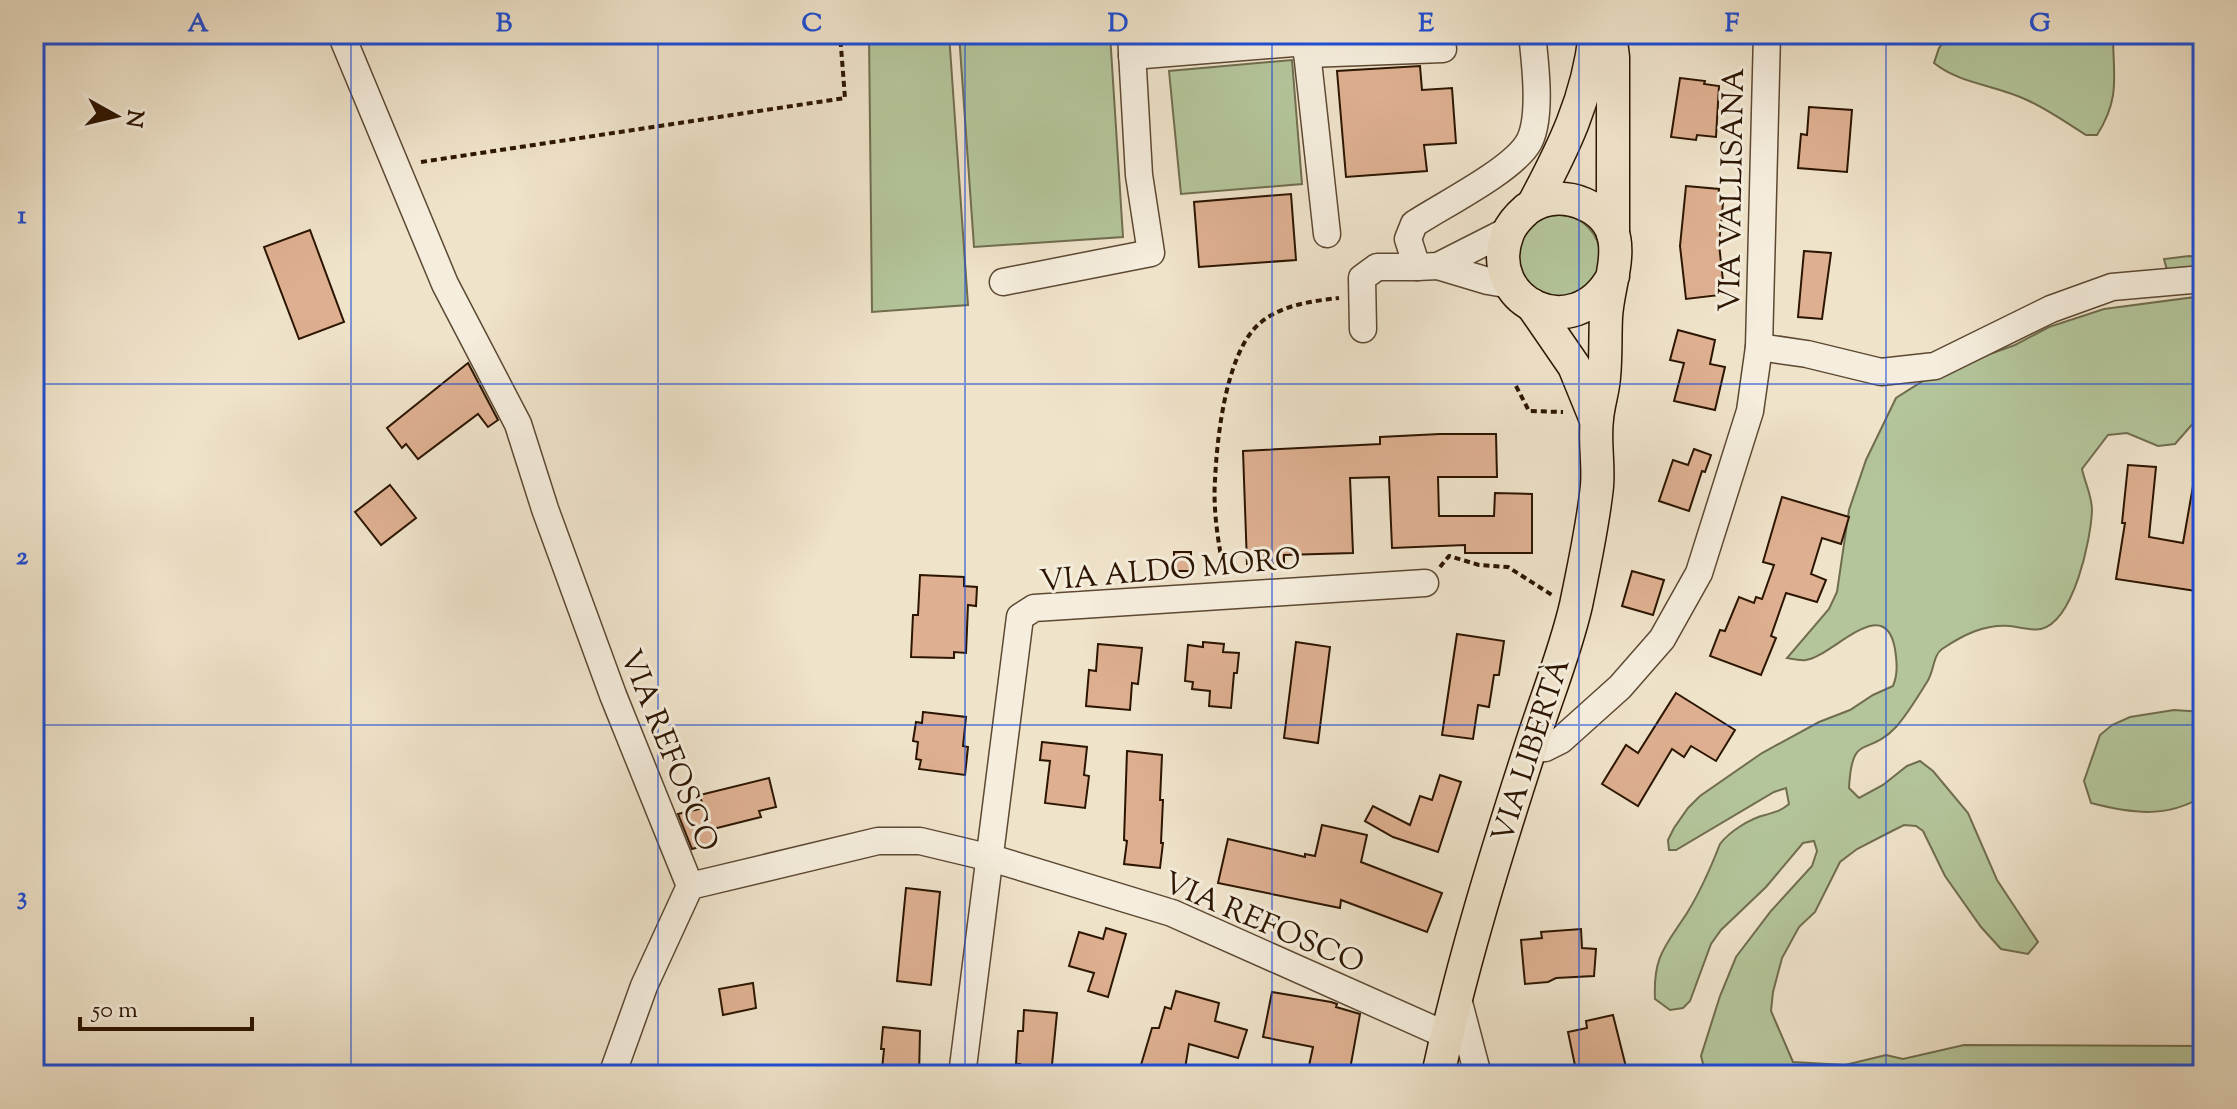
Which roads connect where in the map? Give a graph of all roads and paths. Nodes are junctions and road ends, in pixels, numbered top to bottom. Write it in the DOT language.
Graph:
graph roads {
  1 [pos="341,34"];
  2 [pos="840,34"];
  3 [pos="1532,34"];
  4 [pos="1595,34"];
  5 [pos="1610,34"];
  6 [pos="1767,34"];
  7 [pos="1306,43"];
  8 [pos="1132,45"];
  9 [pos="1443,49"];
  10 [pos="396,166"];
  11 [pos="1533,205"];
  12 [pos="1509,230"];
  13 [pos="1327,234"];
  14 [pos="1613,234"];
  15 [pos="1428,267"];
  16 [pos="1613,276"];
  17 [pos="2203,279"];
  18 [pos="1003,282"];
  19 [pos="1522,295"];
  20 [pos="1362,296"];
  21 [pos="1363,329"];
  22 [pos="1759,347"];
  23 [pos="1516,386"];
  24 [pos="1583,416"];
  25 [pos="1425,583"];
  26 [pos="1228,594"];
  27 [pos="1554,596"];
  28 [pos="1530,749"];
  29 [pos="991,858"];
  30 [pos="690,886"];
  31 [pos="1457,995"];
  32 [pos="1446,1035"];
  33 [pos="34,1069"];
  34 [pos="36,1075"];
  35 [pos="612,1075"];
  36 [pos="962,1075"];
  37 [pos="1438,1075"];
  38 [pos="1478,1075"];
  1 -- 10 [label="street, VIA REFOSCO"];
  2 -- 10 [label="path"];
  3 -- 15 [label="street"];
  4 -- 11 [label="main road"];
  5 -- 14 [label="main road"];
  6 -- 22 [label="street, VIA VALLISANA"];
  7 -- 8 [label="street"];
  7 -- 9 [label="street"];
  7 -- 13 [label="street"];
  8 -- 18 [label="street"];
  10 -- 30 [label="street, VIA REFOSCO"];
  11 -- 12 [label="main road"];
  11 -- 14 [label="main road"];
  12 -- 15 [label="street"];
  12 -- 19 [label="main road"];
  14 -- 16 [label="main road"];
  15 -- 19 [label="street"];
  15 -- 20 [label="street"];
  16 -- 19 [label="main road"];
  16 -- 24 [label="main road, VIA LIBERTÀ"];
  17 -- 22 [label="street, VIA VALLISANA"];
  19 -- 24 [label="main road, VIA LIBERTÀ"];
  20 -- 21 [label="street"];
  20 -- 26 [label="path"];
  22 -- 28 [label="street, VIA VALLISANA"];
  23 -- 24 [label="path"];
  24 -- 28 [label="main road, VIA LIBERTÀ"];
  25 -- 26 [label="street, VIA ALDO MORO"];
  25 -- 27 [label="path"];
  26 -- 29 [label="street, VIA ALDO MORO"];
  28 -- 31 [label="main road, VIA LIBERTÀ"];
  29 -- 30 [label="street, VIA REFOSCO"];
  29 -- 32 [label="street, VIA REFOSCO"];
  29 -- 36 [label="street"];
  30 -- 35 [label="street"];
  31 -- 32 [label="main road, VIA LIBERTÀ"];
  31 -- 38 [label="street"];
  32 -- 37 [label="main road, VIA LIBERTÀ"];
  33 -- 34 [label="path"];
}
